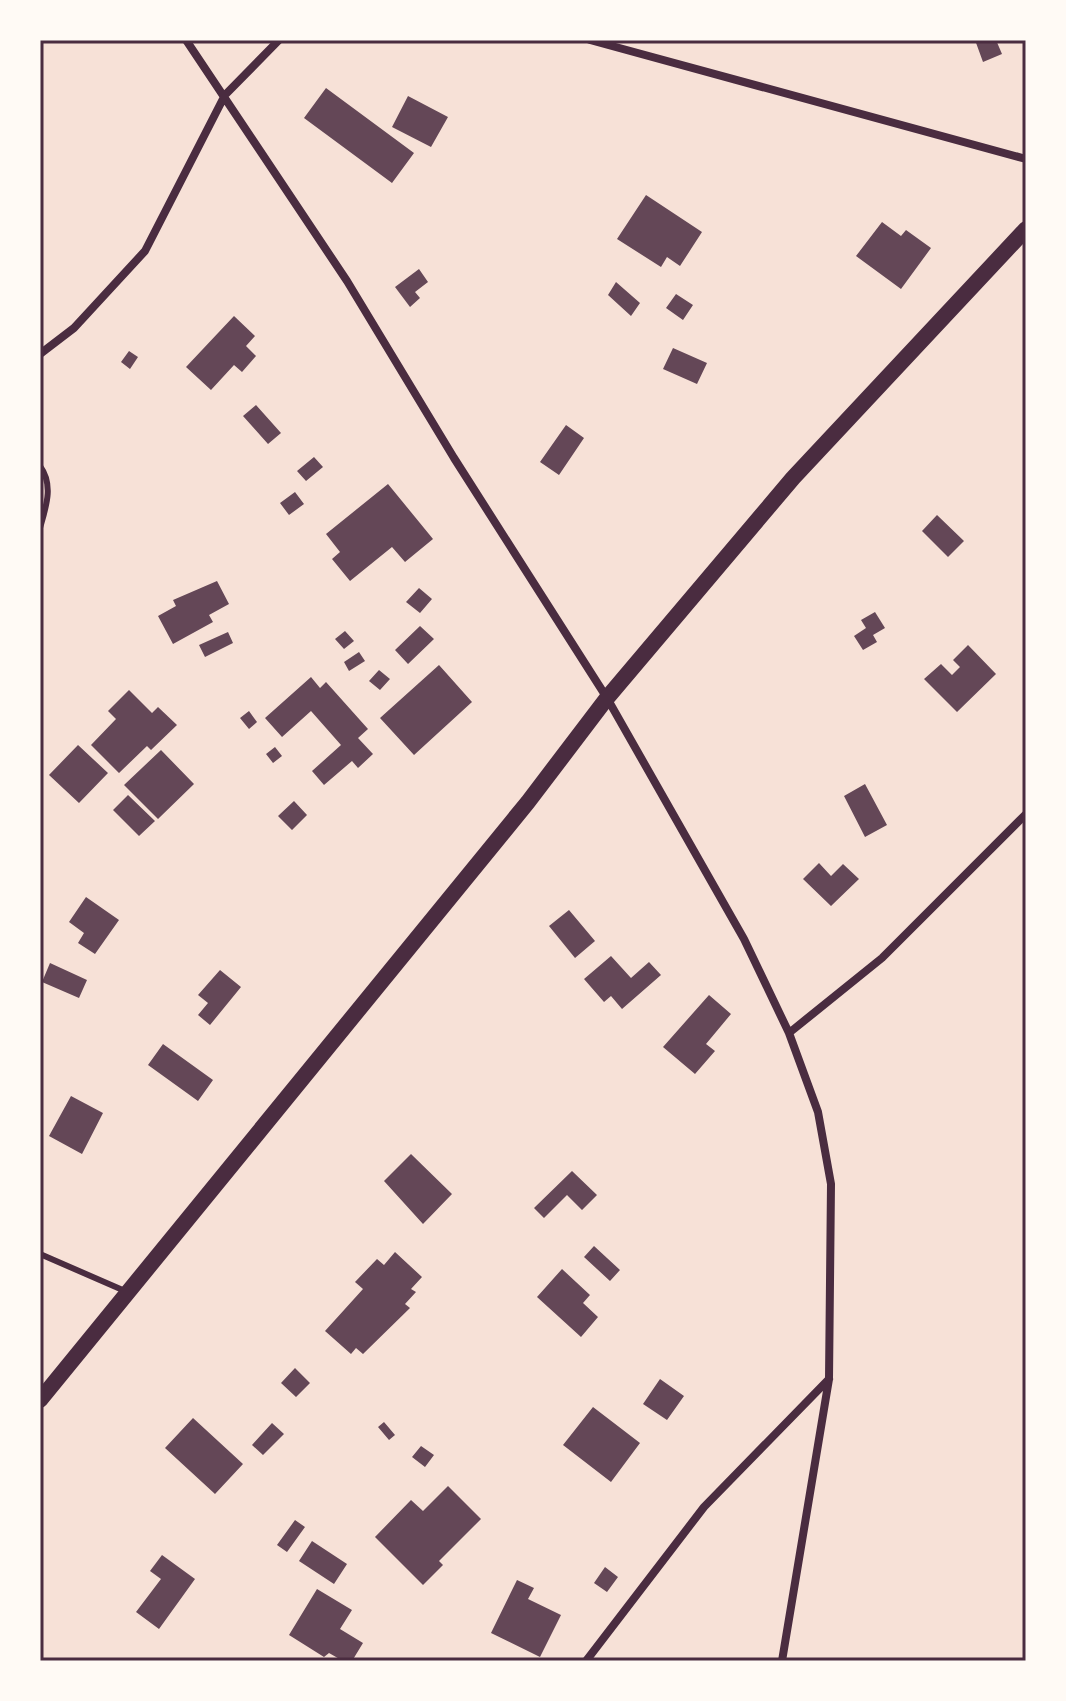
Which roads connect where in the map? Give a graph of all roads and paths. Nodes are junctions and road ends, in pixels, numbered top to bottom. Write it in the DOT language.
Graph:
graph roads {
  1 [pos="186,40"];
  2 [pos="279,40"];
  3 [pos="590,40"];
  4 [pos="225,95"];
  5 [pos="1026,159"];
  6 [pos="1026,229"];
  7 [pos="40,354"];
  8 [pos="40,466"];
  9 [pos="40,528"];
  10 [pos="607,698"];
  11 [pos="1026,814"];
  12 [pos="789,1033"];
  13 [pos="40,1254"];
  14 [pos="127,1292"];
  15 [pos="829,1379"];
  16 [pos="40,1400"];
  17 [pos="586,1661"];
  18 [pos="782,1661"];
  1 -- 4 [label="street"];
  2 -- 4 [label="street"];
  3 -- 5 [label="street"];
  4 -- 7 [label="street"];
  4 -- 10 [label="street"];
  6 -- 10 [label="main road"];
  8 -- 9 [label="lane"];
  10 -- 12 [label="street"];
  10 -- 14 [label="main road"];
  11 -- 12 [label="street"];
  12 -- 15 [label="street"];
  13 -- 14 [label="lane"];
  14 -- 16 [label="main road"];
  15 -- 17 [label="street"];
  15 -- 18 [label="street"];
}
